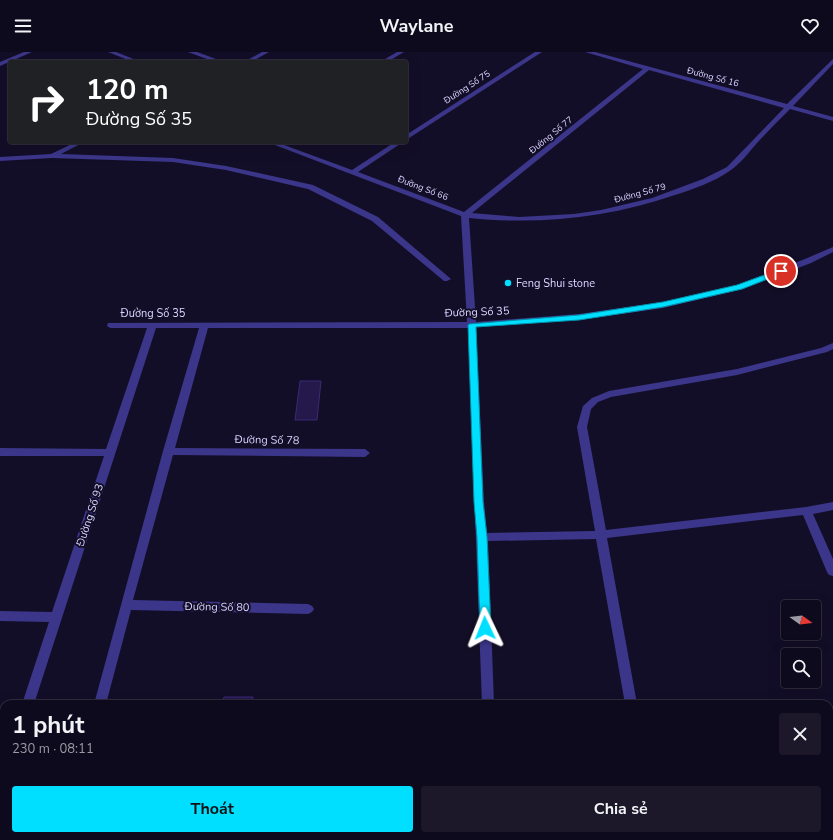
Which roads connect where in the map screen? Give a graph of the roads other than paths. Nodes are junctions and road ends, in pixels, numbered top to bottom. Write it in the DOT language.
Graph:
graph roads {
  1 [pos="30,52"];
  2 [pos="111,52"];
  3 [pos="191,52"];
  4 [pos="266,52"];
  5 [pos="400,52"];
  6 [pos="538,52"];
  7 [pos="588,52"];
  8 [pos="10,60"];
  9 [pos="133,60"];
  10 [pos="214,60"];
  11 [pos="251,60"];
  12 [pos="386,60"];
  13 [pos="833,61"];
  14 [pos="647,69"];
  15 [pos="788,107"];
  16 [pos="833,119"];
  17 [pos="408,137"];
  18 [pos="77,144"];
  19 [pos="275,144"];
  20 [pos="397,144"];
  21 [pos="52,156"];
  22 [pos="0,159"];
  23 [pos="352,173"];
  24 [pos="465,215"];
  25 [pos="833,249"];
  26 [pos="447,279"];
  27 [pos="111,325"];
  28 [pos="152,325"];
  29 [pos="204,325"];
  30 [pos="472,325"];
  31 [pos="833,346"];
  32 [pos="168,451"];
  33 [pos="0,452"];
  34 [pos="111,453"];
  35 [pos="365,453"];
  36 [pos="833,506"];
  37 [pos="806,511"];
  38 [pos="601,535"];
  39 [pos="482,537"];
  40 [pos="833,572"];
  41 [pos="126,605"];
  42 [pos="308,608"];
  43 [pos="0,616"];
  44 [pos="56,617"];
  45 [pos="29,700"];
  46 [pos="101,700"];
  47 [pos="488,700"];
  48 [pos="630,700"];
  1 -- 8 [label="street"];
  2 -- 9 [label="street"];
  3 -- 10 [label="street"];
  4 -- 11 [label="street"];
  5 -- 12 [label="street"];
  6 -- 17 [label="street, Đường Số 75"];
  7 -- 14 [label="street, Đường Số 16"];
  13 -- 15 [label="street, Đường Số 79"];
  14 -- 15 [label="street, Đường Số 16"];
  14 -- 24 [label="street, Đường Số 77"];
  15 -- 16 [label="street, Đường Số 16"];
  15 -- 24 [label="street, Đường Số 79"];
  18 -- 21 [label="street"];
  19 -- 23 [label="street, Đường Số 66"];
  20 -- 23 [label="street"];
  21 -- 22 [label="street"];
  21 -- 26 [label="street"];
  23 -- 24 [label="street, Đường Số 66"];
  24 -- 30 [label="street"];
  25 -- 30 [label="street, Đường Số 35"];
  27 -- 28 [label="street, Đường Số 35"];
  28 -- 29 [label="street, Đường Số 35"];
  28 -- 34 [label="street, Đường Số 93"];
  29 -- 30 [label="street, Đường Số 35"];
  29 -- 32 [label="street"];
  30 -- 39 [label="street"];
  31 -- 38 [label="street"];
  32 -- 35 [label="street, Đường Số 78"];
  32 -- 41 [label="street"];
  33 -- 34 [label="street"];
  34 -- 44 [label="street, Đường Số 93"];
  36 -- 37 [label="street"];
  37 -- 38 [label="street"];
  37 -- 40 [label="street"];
  38 -- 39 [label="street"];
  38 -- 48 [label="street"];
  39 -- 47 [label="street"];
  41 -- 42 [label="street, Đường Số 80"];
  41 -- 46 [label="street"];
  43 -- 44 [label="street"];
  44 -- 45 [label="street, Đường Số 93"];
}
